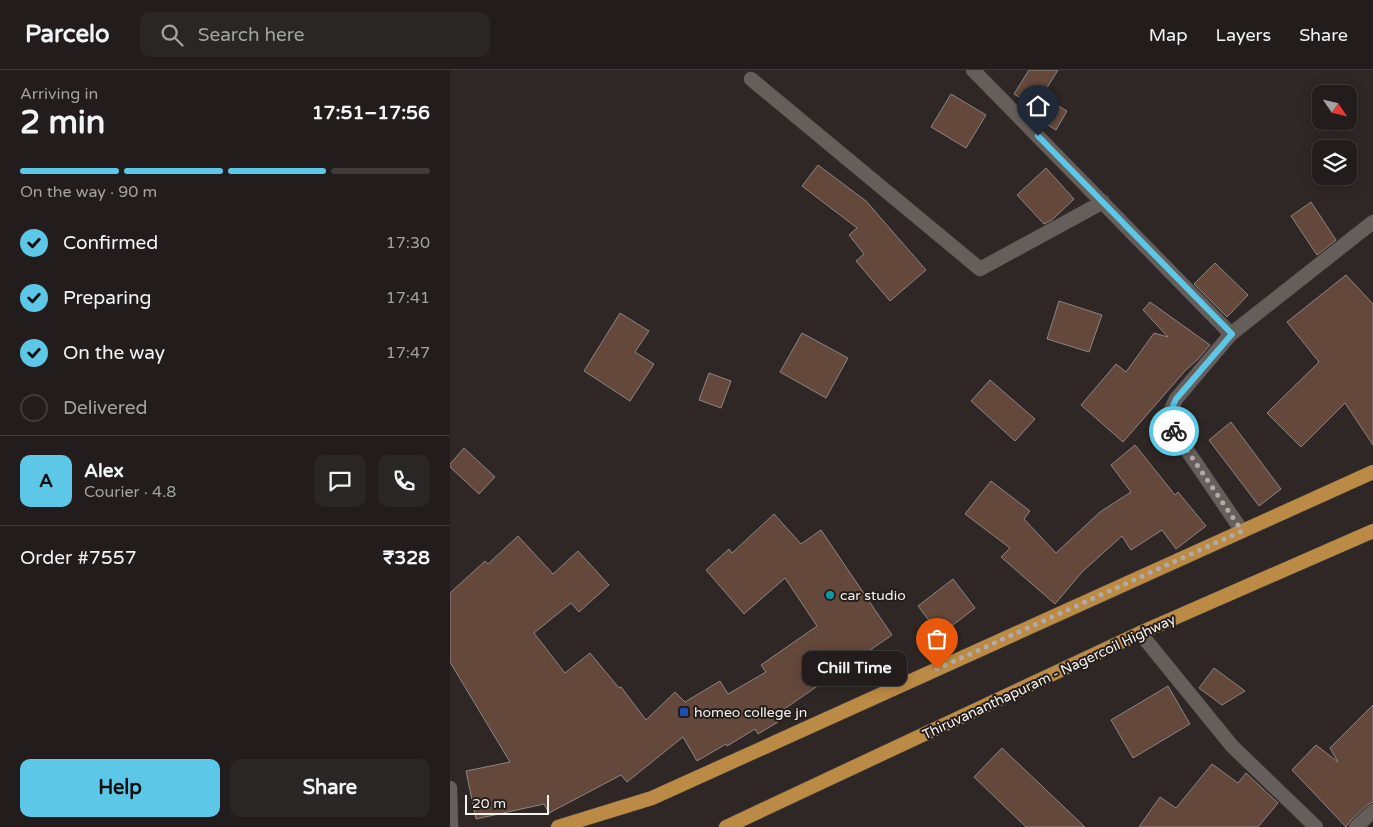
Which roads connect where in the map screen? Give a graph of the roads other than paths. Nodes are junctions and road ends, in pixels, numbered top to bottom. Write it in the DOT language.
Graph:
graph roads {
  1 [pos="973,70"];
  2 [pos="751,79"];
  3 [pos="1103,202"];
  4 [pos="1373,222"];
  5 [pos="1232,334"];
  6 [pos="1373,472"];
  7 [pos="1242,531"];
  8 [pos="1373,531"];
  9 [pos="1140,633"];
  10 [pos="450,788"];
  11 [pos="1373,811"];
  12 [pos="451,827"];
  13 [pos="558,827"];
  14 [pos="726,827"];
  15 [pos="1316,827"];
  16 [pos="1356,827"];
  1 -- 3 [label="street"];
  2 -- 3 [label="street"];
  3 -- 5 [label="street"];
  4 -- 5 [label="street"];
  5 -- 7 [label="street"];
  6 -- 7 [label="main road"];
  7 -- 13 [label="main road"];
  8 -- 9 [label="main road, Thiruvananthapuram - Nagercoil Highway"];
  9 -- 14 [label="main road, Thiruvananthapuram - Nagercoil Highway"];
  9 -- 15 [label="street"];
  10 -- 12 [label="street"];
  11 -- 16 [label="street"];
}
